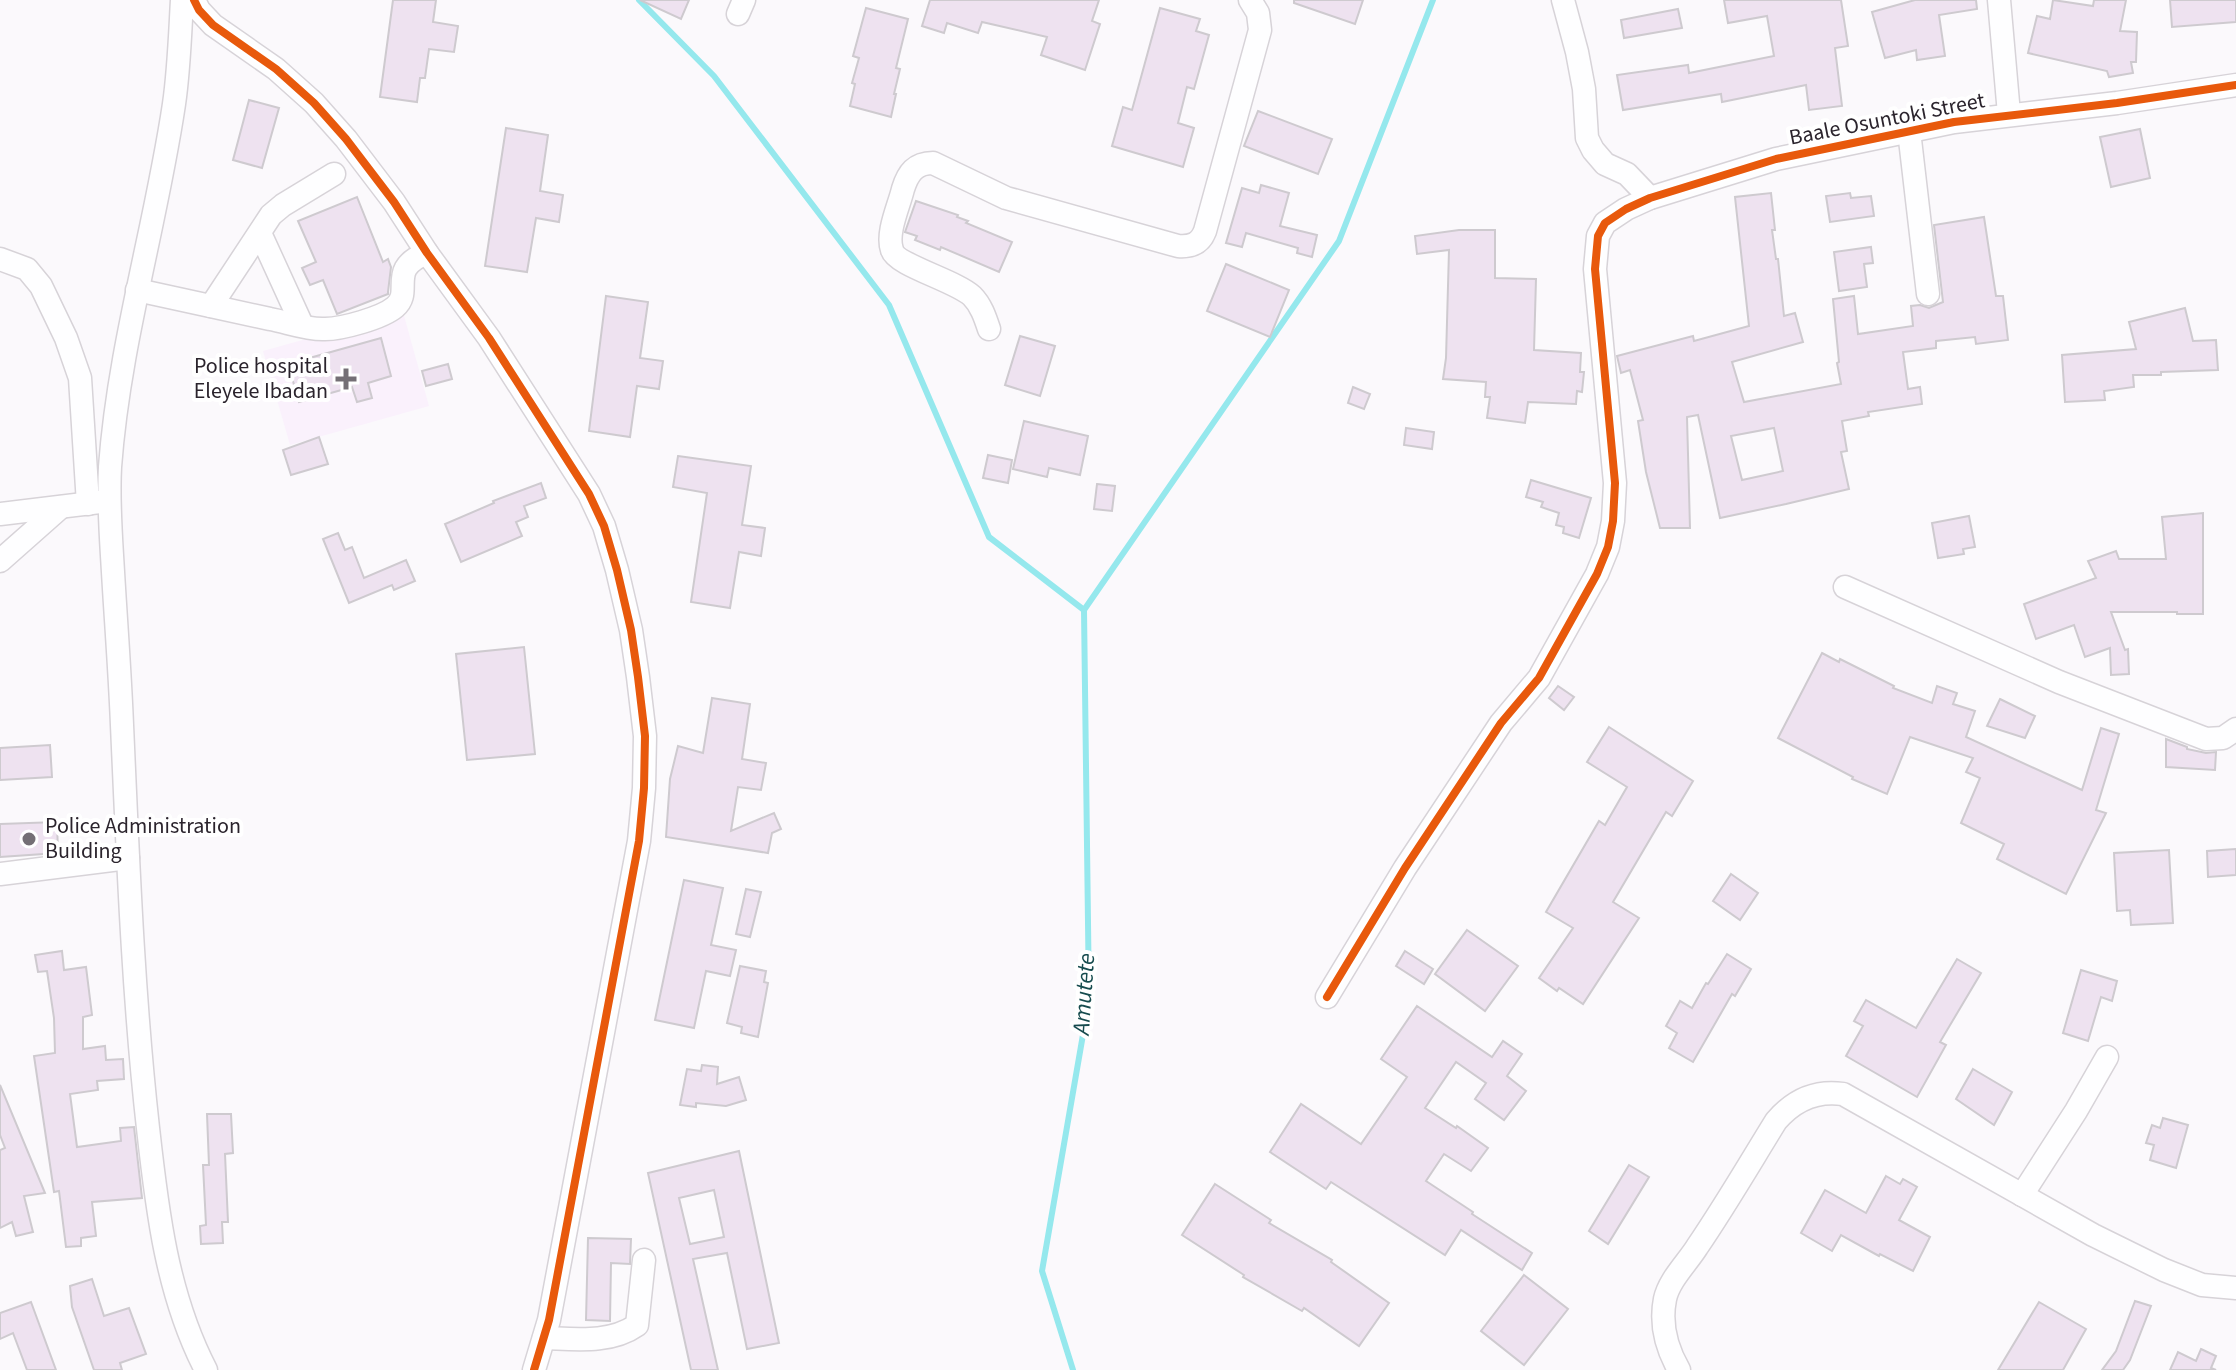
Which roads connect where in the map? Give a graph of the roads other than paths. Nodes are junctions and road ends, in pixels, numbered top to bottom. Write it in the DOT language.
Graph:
graph roads {
  1 [pos="182,0"];
  2 [pos="194,0"];
  3 [pos="1250,0"];
  4 [pos="1563,0"];
  5 [pos="1999,0"];
  6 [pos="2236,85"];
  7 [pos="2009,114"];
  8 [pos="1909,131"];
  9 [pos="334,174"];
  10 [pos="1650,198"];
  11 [pos="260,233"];
  12 [pos="427,253"];
  13 [pos="0,259"];
  14 [pos="137,290"];
  15 [pos="1928,294"];
  16 [pos="211,306"];
  17 [pos="302,325"];
  18 [pos="989,329"];
  19 [pos="98,503"];
  20 [pos="61,507"];
  21 [pos="0,514"];
  22 [pos="0,561"];
  23 [pos="1845,587"];
  24 [pos="2236,729"];
  25 [pos="128,858"];
  26 [pos="0,874"];
  27 [pos="1327,997"];
  28 [pos="2107,1057"];
  29 [pos="2022,1195"];
  30 [pos="644,1260"];
  31 [pos="2236,1288"];
  32 [pos="544,1338"];
  33 [pos="206,1370"];
  34 [pos="534,1370"];
  35 [pos="1679,1370"];
  1 -- 14 [label="street"];
  2 -- 12 [label="street"];
  3 -- 18 [label="street"];
  4 -- 10 [label="street"];
  5 -- 7 [label="street"];
  6 -- 7 [label="street, Baale Osuntoki Street"];
  7 -- 8 [label="street, Baale Osuntoki Street"];
  8 -- 10 [label="street, Baale Osuntoki Street"];
  8 -- 15 [label="street"];
  9 -- 11 [label="street"];
  10 -- 27 [label="street, Baale Osuntoki Street"];
  11 -- 16 [label="street"];
  11 -- 17 [label="street"];
  12 -- 17 [label="street"];
  12 -- 32 [label="street"];
  13 -- 19 [label="street"];
  14 -- 16 [label="street"];
  14 -- 19 [label="street"];
  16 -- 17 [label="street"];
  19 -- 20 [label="street"];
  19 -- 25 [label="street"];
  20 -- 21 [label="street"];
  20 -- 22 [label="street"];
  23 -- 24 [label="street"];
  25 -- 26 [label="street"];
  25 -- 33 [label="street"];
  28 -- 29 [label="street"];
  29 -- 31 [label="street"];
  29 -- 35 [label="street"];
  30 -- 32 [label="street"];
  32 -- 34 [label="street"];
}
